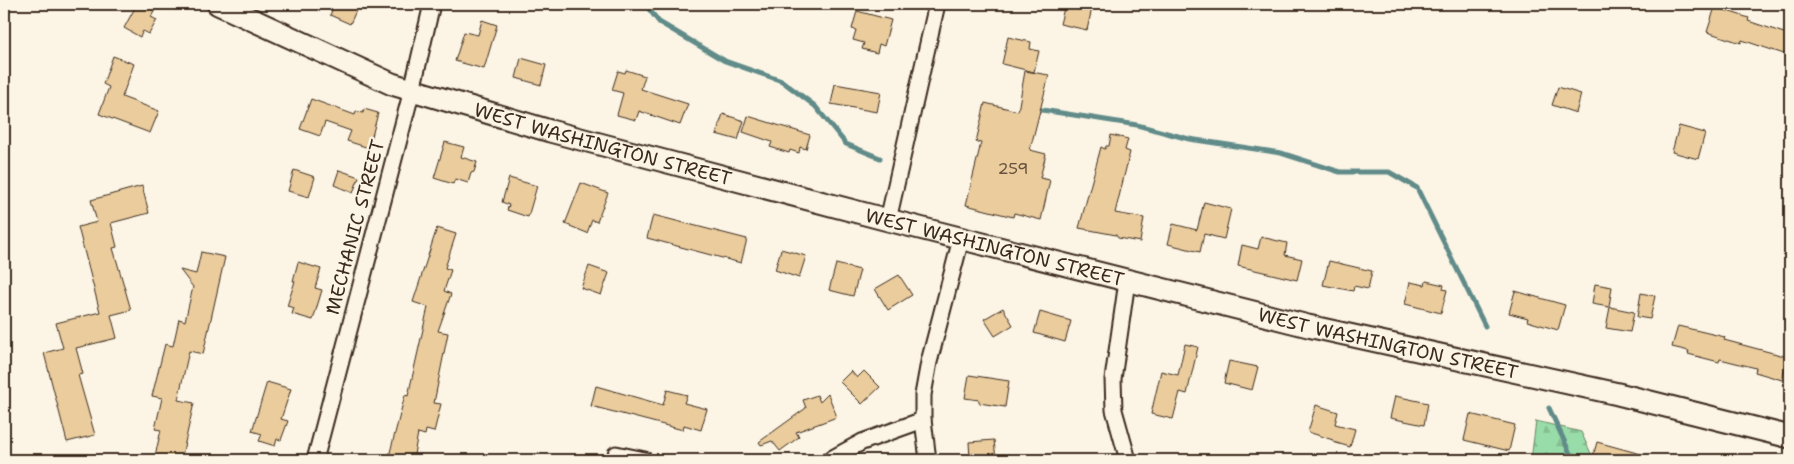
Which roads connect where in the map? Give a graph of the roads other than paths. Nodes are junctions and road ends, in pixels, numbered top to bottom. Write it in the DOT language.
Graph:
graph roads {
  1 [pos="218,4"];
  2 [pos="432,4"];
  3 [pos="937,4"];
  4 [pos="412,90"];
  5 [pos="888,220"];
  6 [pos="961,238"];
  7 [pos="1127,281"];
  8 [pos="923,420"];
  9 [pos="1790,437"];
  10 [pos="616,454"];
  11 [pos="315,460"];
  12 [pos="645,460"];
  13 [pos="828,460"];
  14 [pos="928,460"];
  15 [pos="1128,460"];
  1 -- 4 [label="main road, WEST WASHINGTON STREET"];
  2 -- 4 [label="street, MECHANIC STREET"];
  3 -- 5 [label="street"];
  4 -- 5 [label="main road, WEST WASHINGTON STREET"];
  4 -- 11 [label="street, MECHANIC STREET"];
  5 -- 6 [label="main road, WEST WASHINGTON STREET"];
  6 -- 7 [label="main road, WEST WASHINGTON STREET"];
  6 -- 8 [label="street"];
  7 -- 9 [label="main road, WEST WASHINGTON STREET"];
  7 -- 15 [label="street"];
  8 -- 13 [label="street"];
  8 -- 14 [label="street"];
  10 -- 12 [label="street"];
}
